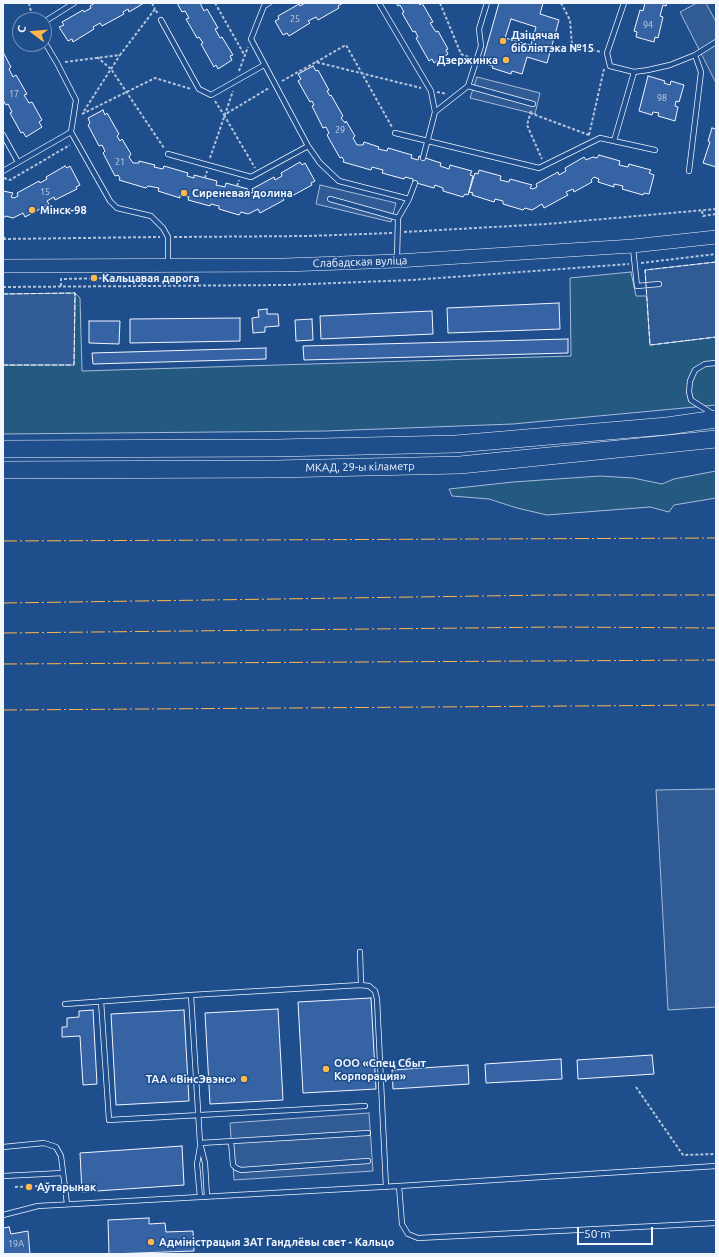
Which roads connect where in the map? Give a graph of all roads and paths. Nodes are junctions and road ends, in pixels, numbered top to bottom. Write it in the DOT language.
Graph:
graph roads {
  1 [pos="74,3"];
  2 [pos="152,3"];
  3 [pos="215,3"];
  4 [pos="269,3"];
  5 [pos="379,3"];
  6 [pos="440,3"];
  7 [pos="487,3"];
  8 [pos="561,3"];
  9 [pos="624,3"];
  10 [pos="155,9"];
  11 [pos="52,17"];
  12 [pos="161,20"];
  13 [pos="716,42"];
  14 [pos="50,52"];
  15 [pos="607,53"];
  16 [pos="120,55"];
  17 [pos="695,55"];
  18 [pos="96,57"];
  19 [pos="477,59"];
  20 [pos="316,62"];
  21 [pos="57,63"];
  22 [pos="264,65"];
  23 [pos="111,69"];
  24 [pos="634,72"];
  25 [pos="362,75"];
  26 [pos="236,81"];
  27 [pos="275,84"];
  28 [pos="468,86"];
  29 [pos="431,90"];
  30 [pos="126,92"];
  31 [pos="211,95"];
  32 [pos="454,96"];
  33 [pos="533,104"];
  34 [pos="83,112"];
  35 [pos="435,112"];
  36 [pos="530,113"];
  37 [pos="224,115"];
  38 [pos="71,132"];
  39 [pos="395,133"];
  40 [pos="3,135"];
  41 [pos="589,135"];
  42 [pos="614,140"];
  43 [pos="76,142"];
  44 [pos="429,142"];
  45 [pos="308,146"];
  46 [pos="586,146"];
  47 [pos="655,150"];
  48 [pos="168,154"];
  49 [pos="423,158"];
  50 [pos="18,162"];
  51 [pos="208,164"];
  52 [pos="545,165"];
  53 [pos="3,171"];
  54 [pos="207,171"];
  55 [pos="689,171"];
  56 [pos="258,173"];
  57 [pos="3,178"];
  58 [pos="205,178"];
  59 [pos="415,182"];
  60 [pos="330,199"];
  61 [pos="409,199"];
  62 [pos="716,209"];
  63 [pos="702,211"];
  64 [pos="716,214"];
  65 [pos="398,218"];
  66 [pos="398,232"];
  67 [pos="168,237"];
  68 [pos="716,237"];
  69 [pos="4,238"];
  70 [pos="633,246"];
  71 [pos="716,254"];
  72 [pos="397,261"];
  73 [pos="168,264"];
  74 [pos="636,264"];
  75 [pos="3,266"];
  76 [pos="122,278"];
  77 [pos="136,278"];
  78 [pos="659,284"];
  79 [pos="142,285"];
  80 [pos="61,286"];
  81 [pos="3,287"];
  82 [pos="716,363"];
  83 [pos="716,415"];
  84 [pos="716,419"];
  85 [pos="716,439"];
  86 [pos="3,449"];
  87 [pos="3,470"];
  88 [pos="360,952"];
  89 [pos="361,985"];
  90 [pos="191,995"];
  91 [pos="101,1002"];
  92 [pos="65,1004"];
  93 [pos="636,1087"];
  94 [pos="365,1106"];
  95 [pos="199,1115"];
  96 [pos="368,1133"];
  97 [pos="231,1141"];
  98 [pos="200,1143"];
  99 [pos="3,1147"];
  100 [pos="716,1154"];
  101 [pos="368,1161"];
  102 [pos="716,1166"];
  103 [pos="63,1173"];
  104 [pos="3,1176"];
  105 [pos="38,1186"];
  106 [pos="399,1186"];
  107 [pos="15,1187"];
  108 [pos="386,1187"];
  109 [pos="200,1197"];
  110 [pos="207,1197"];
  111 [pos="67,1204"];
  112 [pos="3,1215"];
  113 [pos="716,1223"];
  1 -- 11 [label="lane"];
  2 -- 10 [label="path"];
  3 -- 26 [label="path"];
  4 -- 22 [label="lane"];
  5 -- 29 [label="lane"];
  6 -- 19 [label="path"];
  7 -- 19 [label="lane"];
  8 -- 15 [label="path"];
  9 -- 15 [label="lane"];
  10 -- 12 [label="path"];
  10 -- 16 [label="path"];
  12 -- 31 [label="lane"];
  13 -- 17 [label="lane"];
  14 -- 21 [label="lane"];
  15 -- 24 [label="lane"];
  15 -- 41 [label="path"];
  16 -- 18 [label="path"];
  16 -- 23 [label="path"];
  17 -- 24 [label="lane"];
  17 -- 55 [label="lane"];
  18 -- 21 [label="path"];
  18 -- 23 [label="path"];
  19 -- 28 [label="lane"];
  20 -- 25 [label="path"];
  20 -- 25 [label="path"];
  20 -- 27 [label="path"];
  21 -- 38 [label="lane"];
  22 -- 26 [label="lane"];
  22 -- 27 [label="lane"];
  23 -- 30 [label="path"];
  23 -- 34 [label="path"];
  24 -- 42 [label="lane"];
  25 -- 29 [label="path"];
  25 -- 39 [label="path"];
  26 -- 31 [label="lane"];
  26 -- 37 [label="path"];
  27 -- 37 [label="path"];
  27 -- 45 [label="lane"];
  28 -- 32 [label="lane"];
  28 -- 33 [label="lane"];
  29 -- 32 [label="path"];
  29 -- 35 [label="lane"];
  30 -- 31 [label="path"];
  30 -- 34 [label="path"];
  30 -- 48 [label="path"];
  31 -- 37 [label="path"];
  32 -- 35 [label="lane"];
  33 -- 36 [label="path"];
  34 -- 38 [label="path"];
  35 -- 44 [label="lane"];
  36 -- 41 [label="path"];
  36 -- 52 [label="path"];
  37 -- 51 [label="path"];
  37 -- 56 [label="path"];
  38 -- 43 [label="lane"];
  38 -- 50 [label="lane"];
  39 -- 44 [label="lane"];
  40 -- 50 [label="lane"];
  41 -- 46 [label="path"];
  42 -- 46 [label="lane"];
  42 -- 47 [label="lane"];
  43 -- 57 [label="path"];
  43 -- 67 [label="lane"];
  44 -- 49 [label="lane"];
  44 -- 52 [label="lane"];
  45 -- 56 [label="lane"];
  45 -- 61 [label="lane"];
  46 -- 52 [label="lane"];
  48 -- 51 [label="lane"];
  50 -- 53 [label="lane"];
  51 -- 56 [label="lane"];
  54 -- 58 [label="path"];
  59 -- 61 [label="lane"];
  60 -- 65 [label="lane"];
  61 -- 65 [label="lane"];
  62 -- 63 [label="path"];
  63 -- 64 [label="path"];
  63 -- 66 [label="path"];
  65 -- 66 [label="lane"];
  66 -- 67 [label="path"];
  66 -- 72 [label="lane"];
  67 -- 69 [label="path"];
  67 -- 73 [label="lane"];
  68 -- 70 [label="main road, Слабадская вуліца"];
  70 -- 72 [label="main road, Слабадская вуліца"];
  70 -- 74 [label="lane"];
  71 -- 74 [label="path"];
  72 -- 73 [label="main road, Слабадская вуліца"];
  73 -- 75 [label="main road, Слабадская вуліца"];
  74 -- 78 [label="lane"];
  74 -- 79 [label="path"];
  76 -- 80 [label="path"];
  77 -- 79 [label="path"];
  79 -- 80 [label="path"];
  80 -- 81 [label="path"];
  82 -- 83 [label="lane"];
  84 -- 86 [label="highway, МКАД, 29-ы кіламетр"];
  85 -- 87 [label="highway, МКАД, 29-ы кіламетр"];
  88 -- 89 [label="lane"];
  89 -- 90 [label="lane"];
  89 -- 108 [label="lane"];
  90 -- 91 [label="lane"];
  90 -- 95 [label="lane"];
  91 -- 92 [label="lane"];
  91 -- 95 [label="lane"];
  93 -- 100 [label="path"];
  94 -- 95 [label="lane"];
  95 -- 98 [label="lane"];
  96 -- 97 [label="lane"];
  97 -- 98 [label="lane"];
  97 -- 101 [label="lane"];
  98 -- 109 [label="lane"];
  98 -- 110 [label="lane"];
  99 -- 103 [label="lane"];
  102 -- 106 [label="lane"];
  103 -- 104 [label="lane"];
  103 -- 111 [label="lane"];
  105 -- 107 [label="path"];
  106 -- 108 [label="lane"];
  106 -- 113 [label="lane"];
  108 -- 110 [label="lane"];
  109 -- 110 [label="lane"];
  109 -- 111 [label="lane"];
  111 -- 112 [label="lane"];
}
